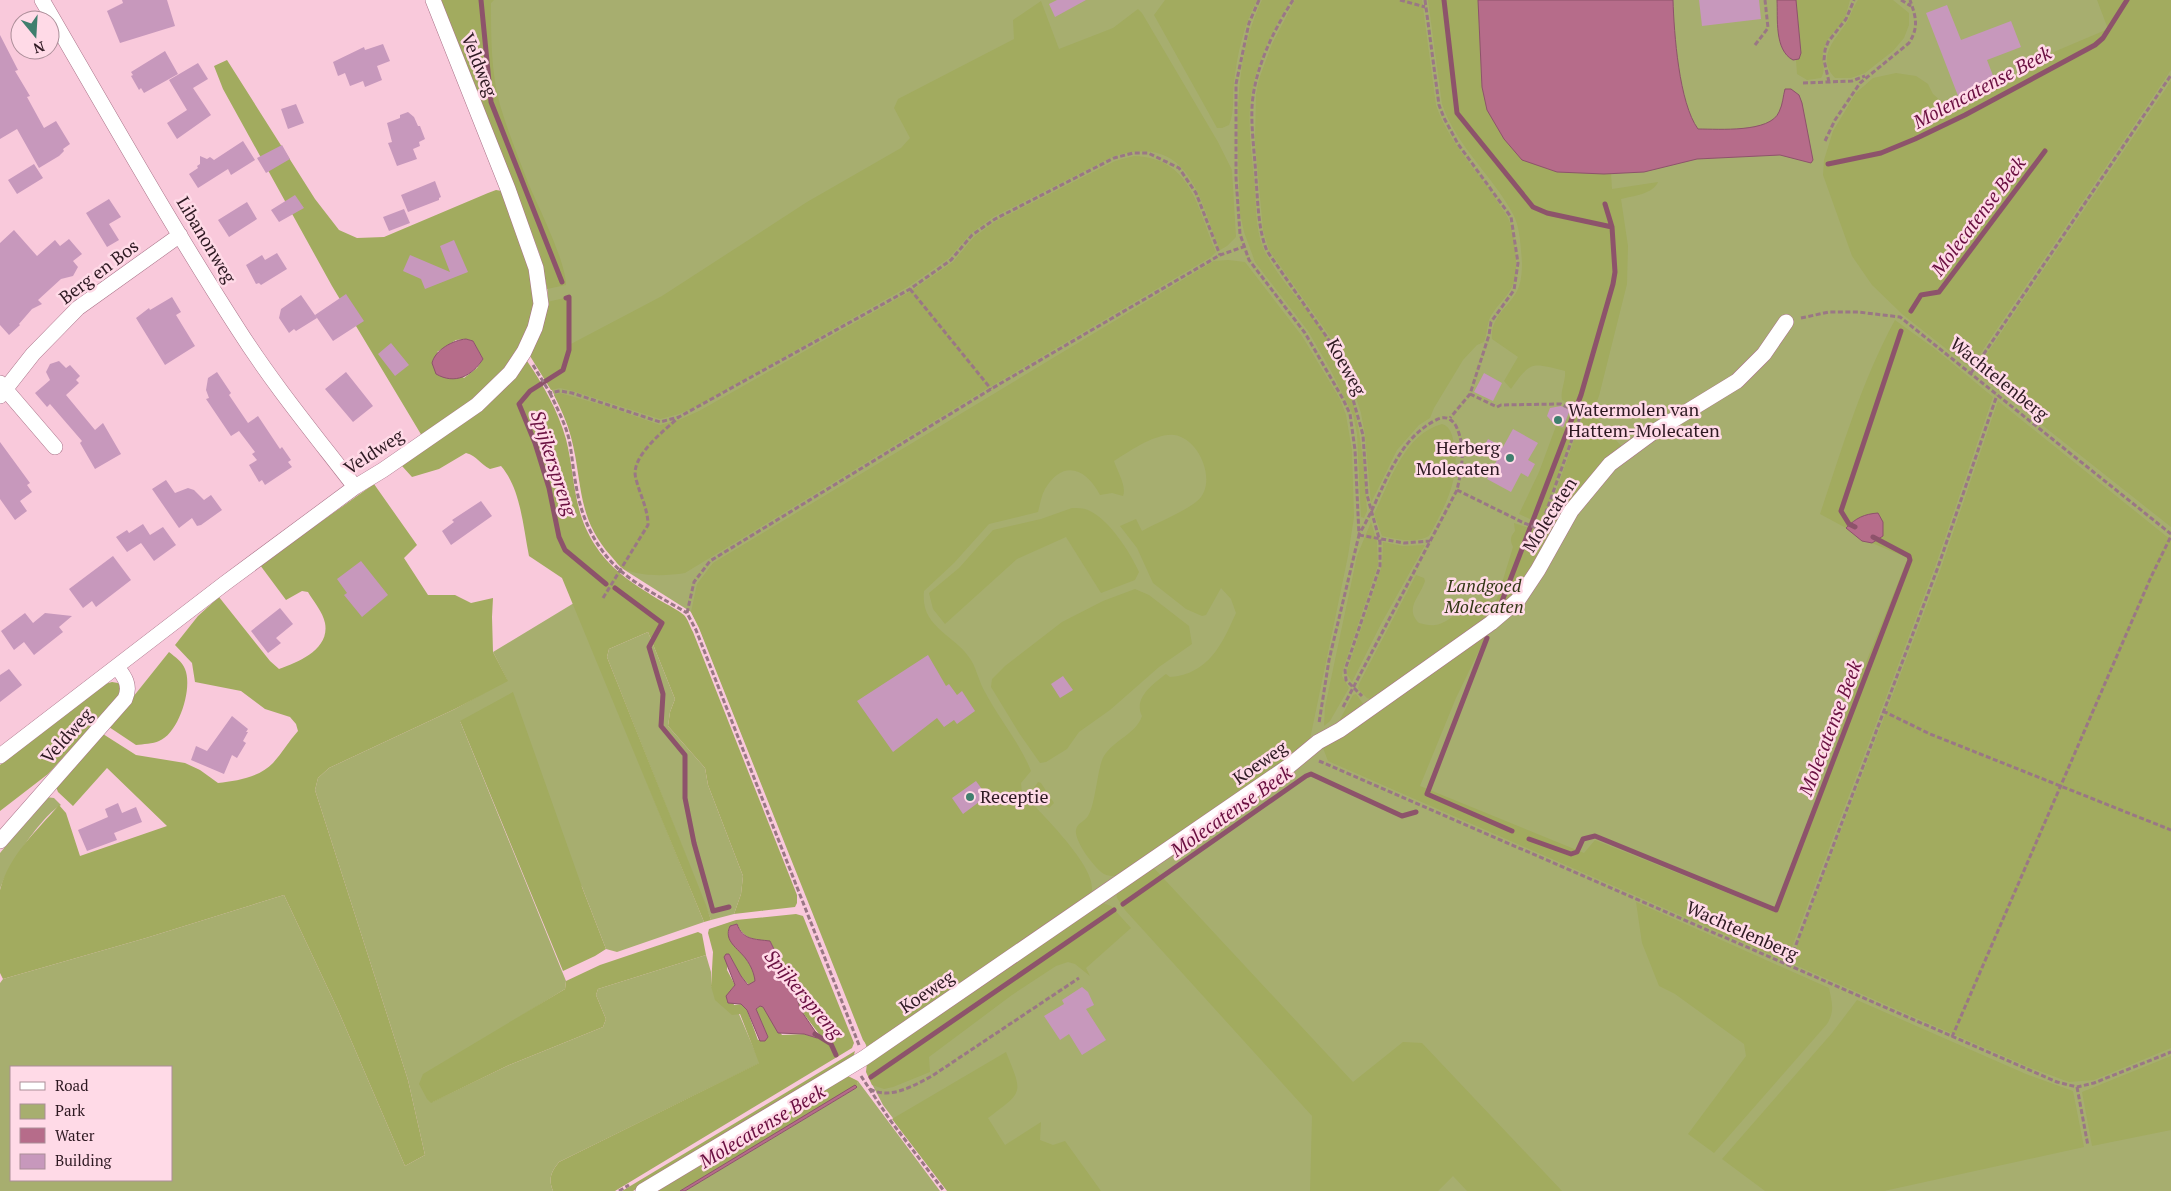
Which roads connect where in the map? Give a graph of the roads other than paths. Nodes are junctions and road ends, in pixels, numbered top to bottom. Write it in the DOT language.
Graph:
graph roads {
  1 [pos="42,0"];
  2 [pos="433,0"];
  3 [pos="180,235"];
  4 [pos="1786,322"];
  5 [pos="2,390"];
  6 [pos="54,447"];
  7 [pos="355,487"];
  8 [pos="117,667"];
  9 [pos="1318,742"];
  10 [pos="0,756"];
  11 [pos="0,841"];
  12 [pos="643,1191"];
  1 -- 3 [label="street, Libanonweg"];
  2 -- 7 [label="street, Veldweg"];
  3 -- 5 [label="street, Berg en Bos"];
  3 -- 7 [label="street, Libanonweg"];
  4 -- 9 [label="street, Molecaten"];
  5 -- 6 [label="street, Berg en Bos"];
  7 -- 8 [label="street, Veldweg"];
  8 -- 10 [label="street"];
  8 -- 11 [label="street, Veldweg"];
  9 -- 12 [label="street, Koeweg"];
}
